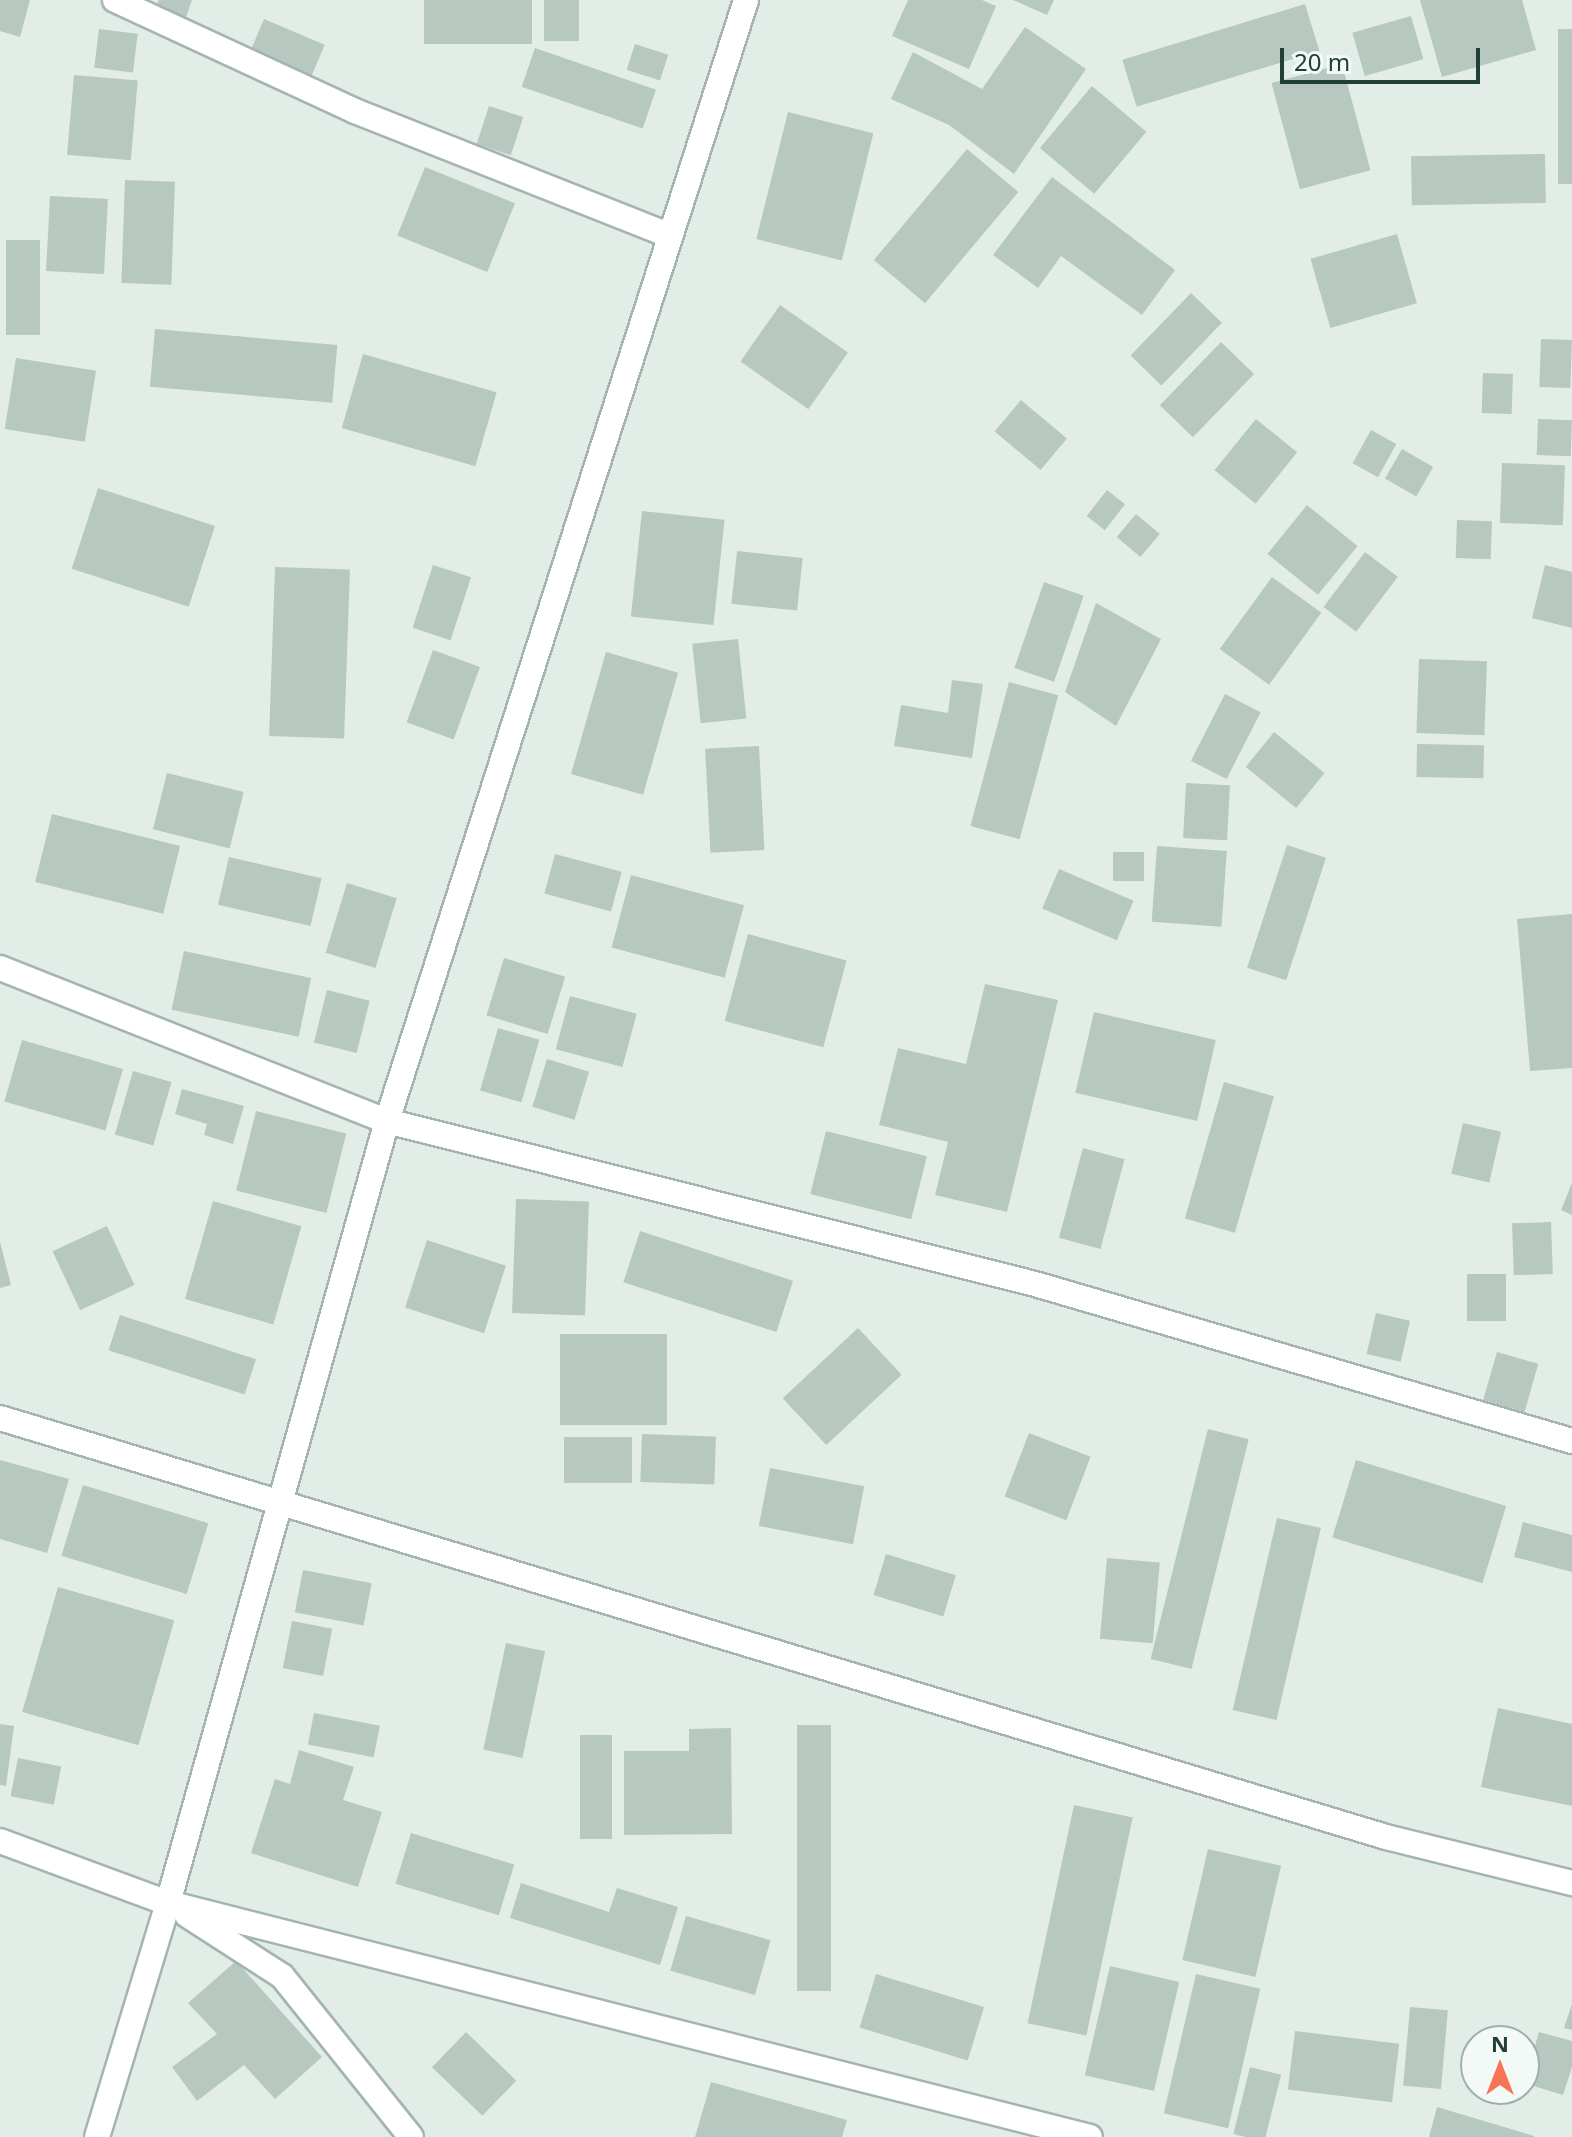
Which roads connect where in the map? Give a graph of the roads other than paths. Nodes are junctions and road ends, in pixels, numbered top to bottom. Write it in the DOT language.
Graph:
graph roads {
  1 [pos="115,0"];
  2 [pos="746,0"];
  3 [pos="670,236"];
  4 [pos="0,968"];
  5 [pos="387,1121"];
  6 [pos="0,1418"];
  7 [pos="1572,1441"];
  8 [pos="280,1502"];
  9 [pos="0,1841"];
  10 [pos="1572,1883"];
  11 [pos="168,1903"];
  12 [pos="97,2137"];
  13 [pos="411,2137"];
  14 [pos="1090,2137"];
  1 -- 3 [label="street"];
  2 -- 3 [label="street"];
  3 -- 5 [label="street"];
  4 -- 5 [label="street"];
  5 -- 7 [label="street"];
  5 -- 8 [label="street"];
  6 -- 8 [label="street"];
  8 -- 10 [label="street"];
  8 -- 11 [label="street"];
  9 -- 11 [label="street"];
  11 -- 12 [label="street"];
  11 -- 13 [label="street"];
  11 -- 14 [label="street"];
}
